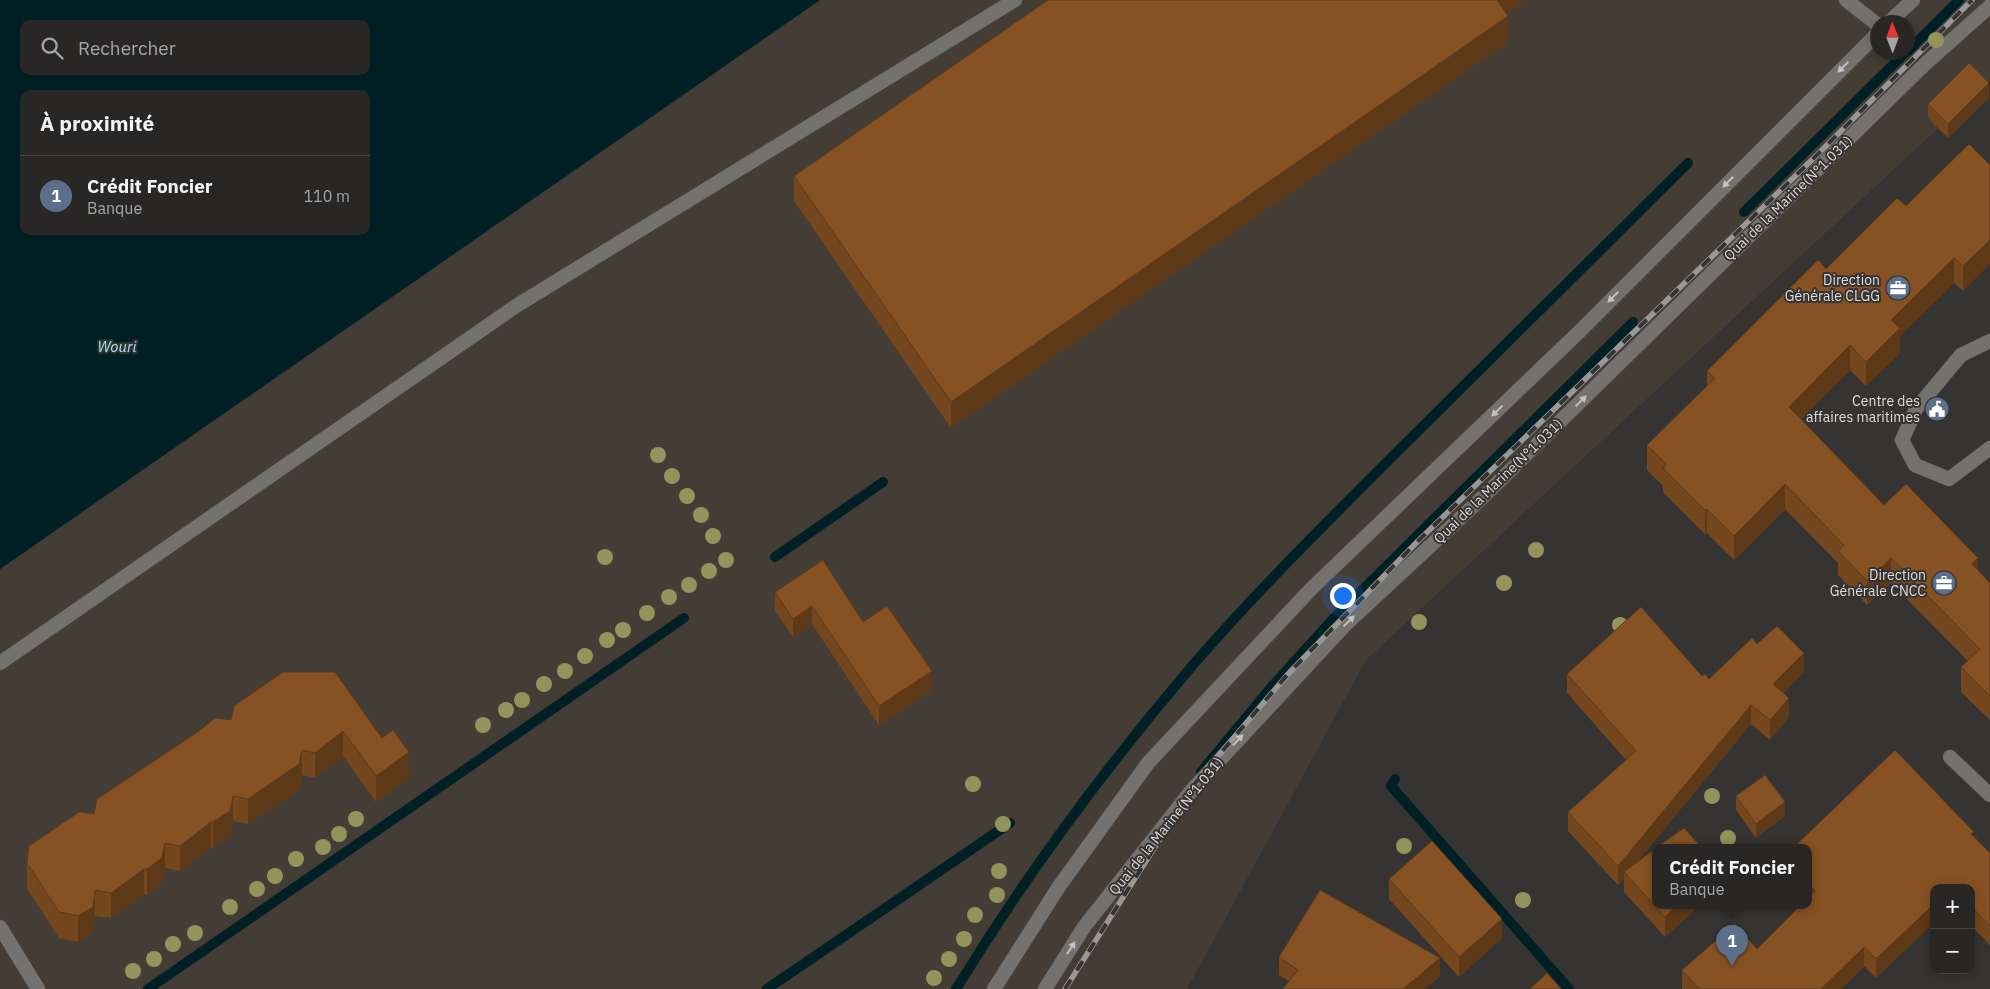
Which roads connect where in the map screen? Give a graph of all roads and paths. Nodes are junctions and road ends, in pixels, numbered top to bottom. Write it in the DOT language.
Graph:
graph roads {
  1 [pos="1014,0"];
  2 [pos="1846,0"];
  3 [pos="1913,0"];
  4 [pos="1990,6"];
  5 [pos="1896,15"];
  6 [pos="1870,20"];
  7 [pos="1870,41"];
  8 [pos="1990,341"];
  9 [pos="1990,448"];
  10 [pos="0,663"];
  11 [pos="1950,757"];
  12 [pos="1990,795"];
  13 [pos="0,927"];
  14 [pos="38,989"];
  15 [pos="994,989"];
  16 [pos="1044,989"];
  1 -- 10 [label="street"];
  2 -- 6 [label="street"];
  3 -- 5 [label="street"];
  16 -- 4 [label="street, Quai de la Marine(N°1.031), one-way"];
  7 -- 15 [label="street, one-way"];
  8 -- 9 [label="street"];
  11 -- 12 [label="street"];
  13 -- 14 [label="street"];
}
